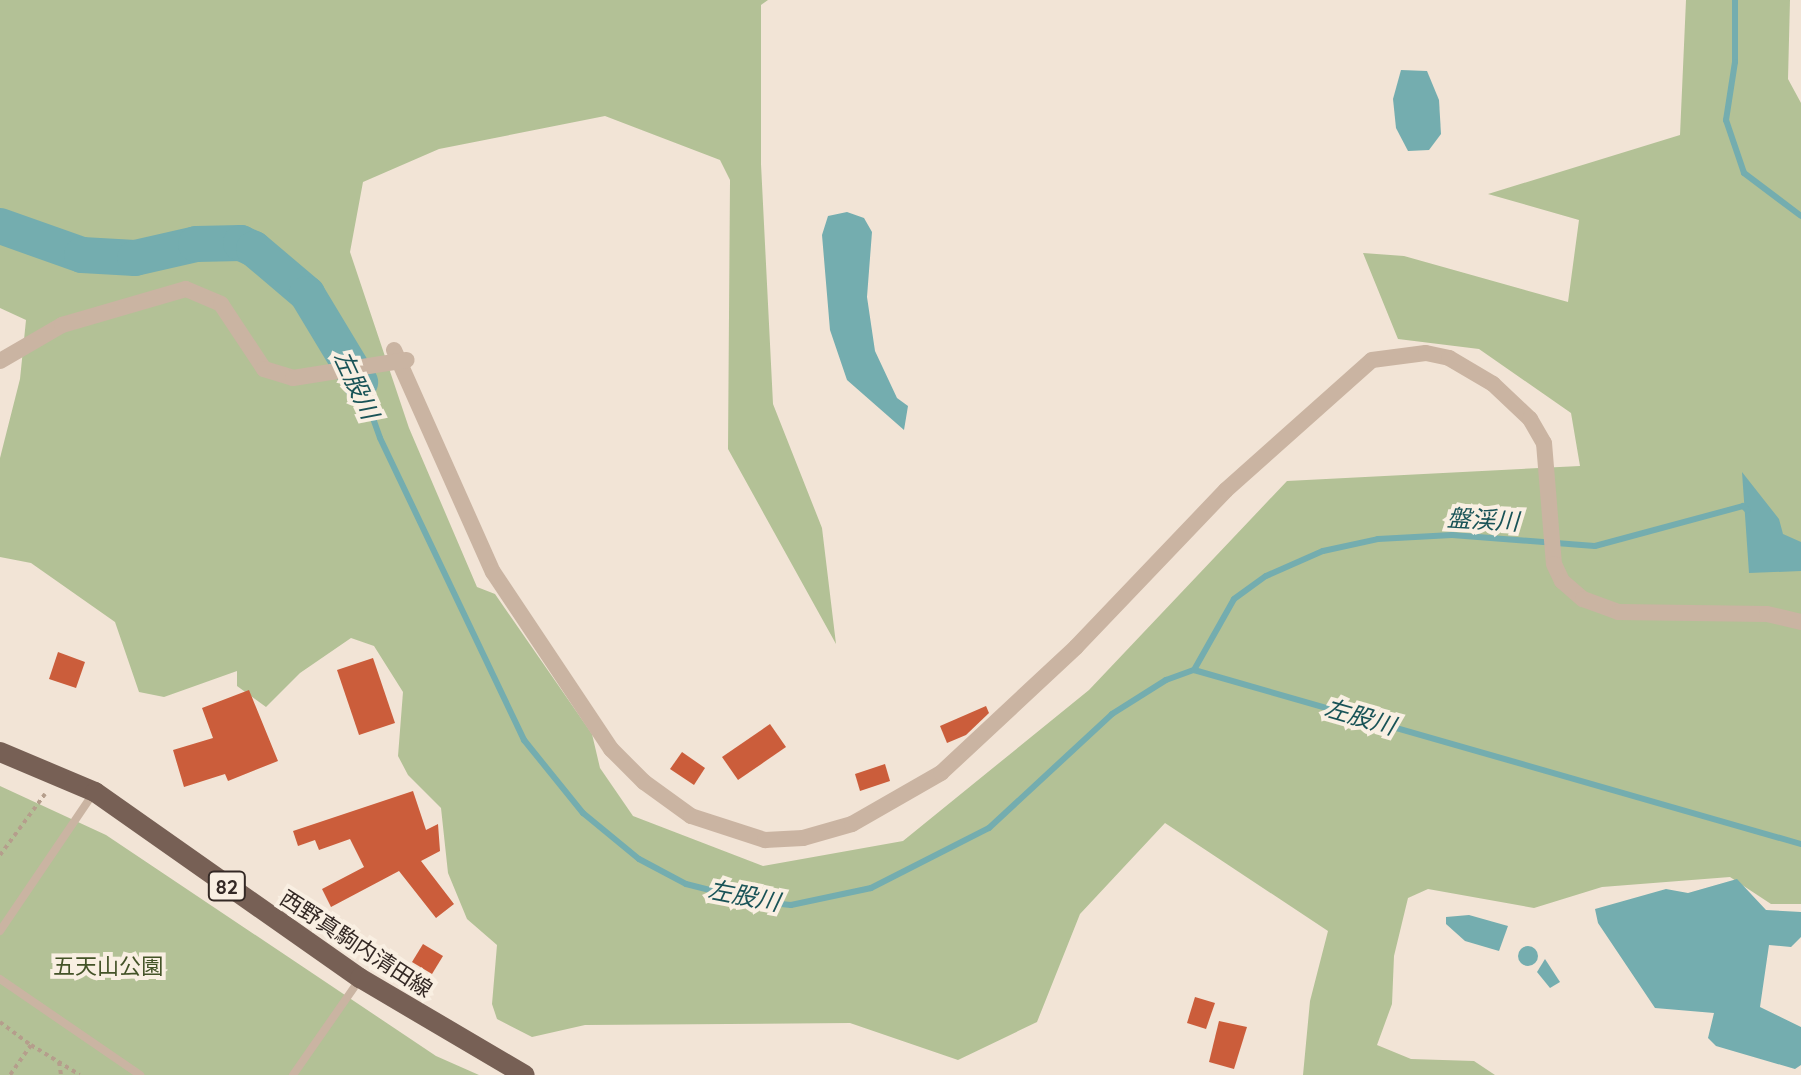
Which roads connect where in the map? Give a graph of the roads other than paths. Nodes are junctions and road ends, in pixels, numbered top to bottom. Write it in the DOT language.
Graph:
graph roads {
  1 [pos="0,361"];
  2 [pos="1801,622"];
  3 [pos="0,752"];
  4 [pos="95,792"];
  5 [pos="0,931"];
  6 [pos="360,978"];
  7 [pos="0,979"];
  8 [pos="140,1075"];
  9 [pos="293,1075"];
  10 [pos="525,1075"];
  1 -- 2 [label="street"];
  3 -- 4 [label="main road, 西野真駒内清田線 / 82"];
  4 -- 5 [label="lane"];
  4 -- 6 [label="main road, 西野真駒内清田線 / 82"];
  6 -- 9 [label="lane"];
  6 -- 10 [label="main road, 西野真駒内清田線 / 82"];
  7 -- 8 [label="lane"];
}
